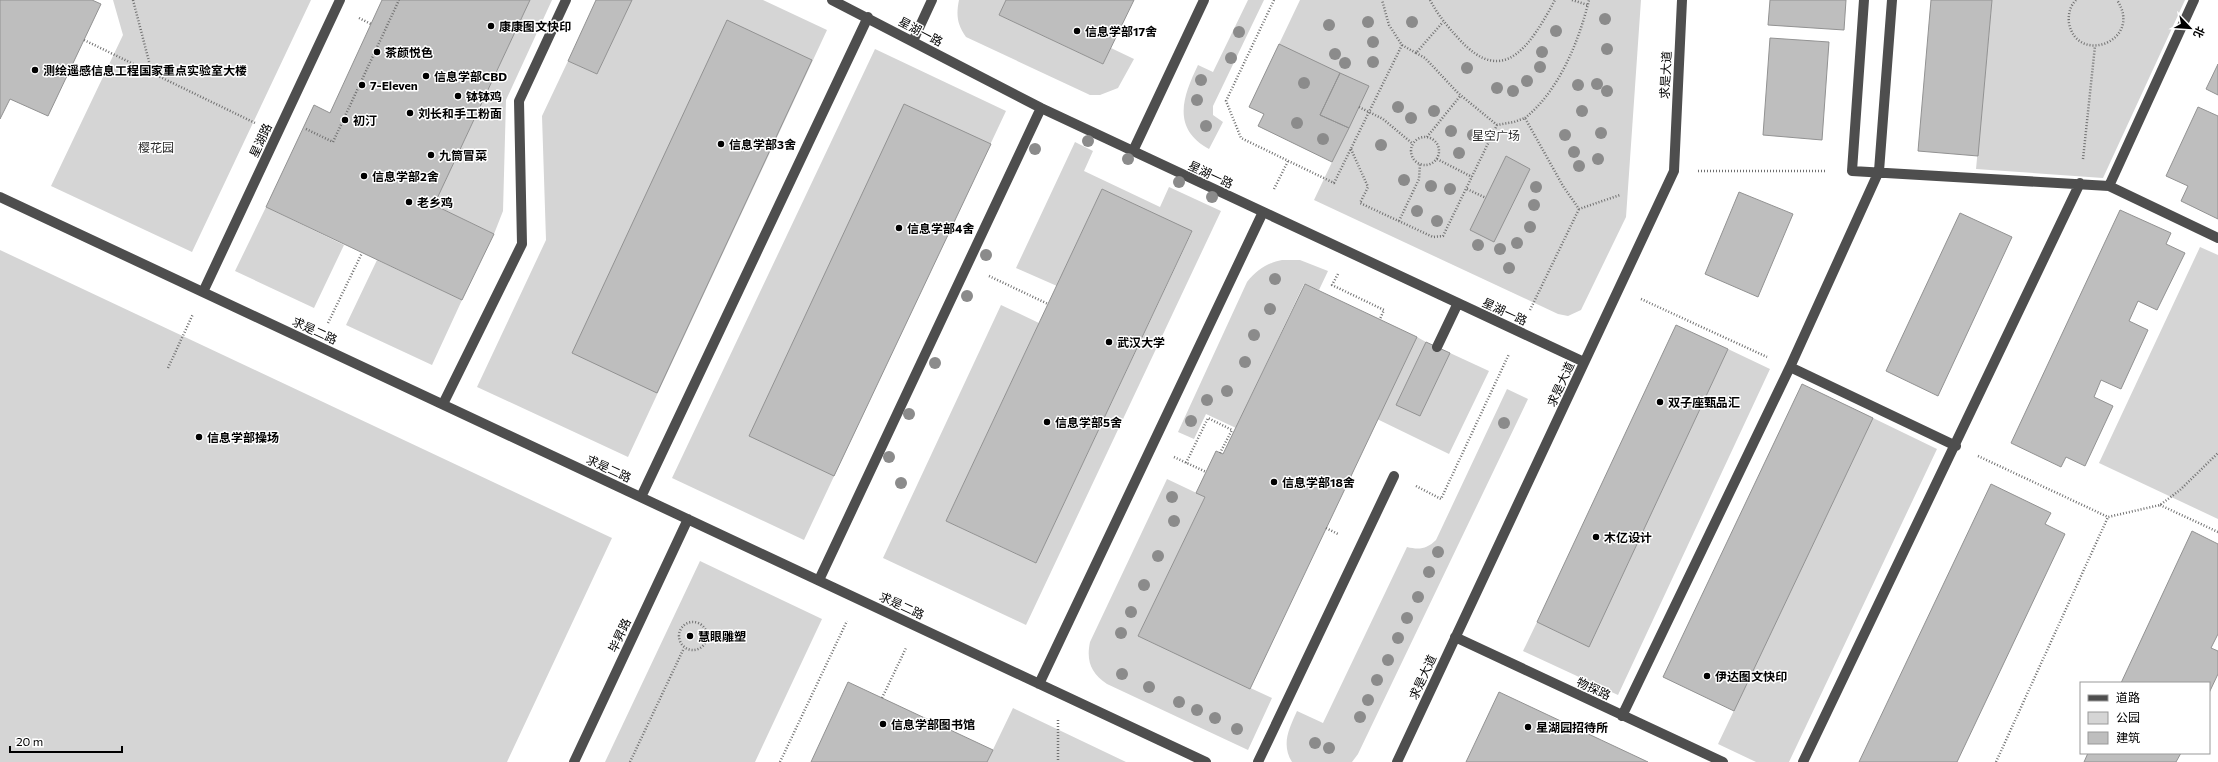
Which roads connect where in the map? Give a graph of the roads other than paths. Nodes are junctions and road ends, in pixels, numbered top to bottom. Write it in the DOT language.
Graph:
graph roads {
  1 [pos="340,0"];
  2 [pos="566,0"];
  3 [pos="832,0"];
  4 [pos="932,0"];
  5 [pos="1204,0"];
  6 [pos="1682,0"];
  7 [pos="1864,0"];
  8 [pos="1892,0"];
  9 [pos="2194,0"];
  10 [pos="868,17"];
  11 [pos="913,41"];
  12 [pos="1041,108"];
  13 [pos="1133,151"];
  14 [pos="1879,171"];
  15 [pos="2080,184"];
  16 [pos="2110,186"];
  17 [pos="0,197"];
  18 [pos="1263,212"];
  19 [pos="2218,238"];
  20 [pos="203,292"];
  21 [pos="1458,303"];
  22 [pos="1437,347"];
  23 [pos="1584,362"];
  24 [pos="1790,367"];
  25 [pos="443,404"];
  26 [pos="1956,446"];
  27 [pos="1394,476"];
  28 [pos="640,497"];
  29 [pos="688,519"];
  30 [pos="819,580"];
  31 [pos="1455,637"];
  32 [pos="1039,684"];
  33 [pos="1622,716"];
  34 [pos="1703,758"];
  35 [pos="574,762"];
  36 [pos="1206,762"];
  37 [pos="1258,762"];
  38 [pos="1396,762"];
  39 [pos="1723,762"];
  40 [pos="1803,762"];
  1 -- 20 [label="street, 星湖路"];
  2 -- 25 [label="street"];
  3 -- 10 [label="street, 星湖一路"];
  4 -- 11 [label="street"];
  5 -- 13 [label="street"];
  6 -- 23 [label="street, 求是大道"];
  7 -- 14 [label="street"];
  8 -- 14 [label="street"];
  9 -- 16 [label="street"];
  10 -- 11 [label="street, 星湖一路"];
  10 -- 28 [label="street"];
  11 -- 12 [label="street, 星湖一路"];
  12 -- 13 [label="street, 星湖一路"];
  12 -- 30 [label="street"];
  13 -- 18 [label="street, 星湖一路"];
  14 -- 15 [label="street"];
  14 -- 24 [label="street"];
  15 -- 16 [label="street"];
  15 -- 26 [label="street"];
  16 -- 19 [label="street"];
  17 -- 20 [label="street, 求是二路"];
  18 -- 21 [label="street, 星湖一路"];
  18 -- 32 [label="street"];
  20 -- 25 [label="street, 求是二路"];
  21 -- 22 [label="street"];
  21 -- 23 [label="street, 星湖一路"];
  23 -- 31 [label="street, 求是大道"];
  24 -- 26 [label="street"];
  24 -- 33 [label="street"];
  25 -- 28 [label="street, 求是二路"];
  26 -- 40 [label="street"];
  27 -- 37 [label="street"];
  28 -- 29 [label="street, 求是二路"];
  29 -- 30 [label="street, 求是二路"];
  29 -- 35 [label="street, 毕昇路"];
  30 -- 32 [label="street, 求是二路"];
  31 -- 33 [label="street, 物探路"];
  31 -- 38 [label="street, 求是大道"];
  32 -- 36 [label="street, 求是二路"];
  33 -- 34 [label="street, 物探路"];
  34 -- 39 [label="street, 物探路"];
}
